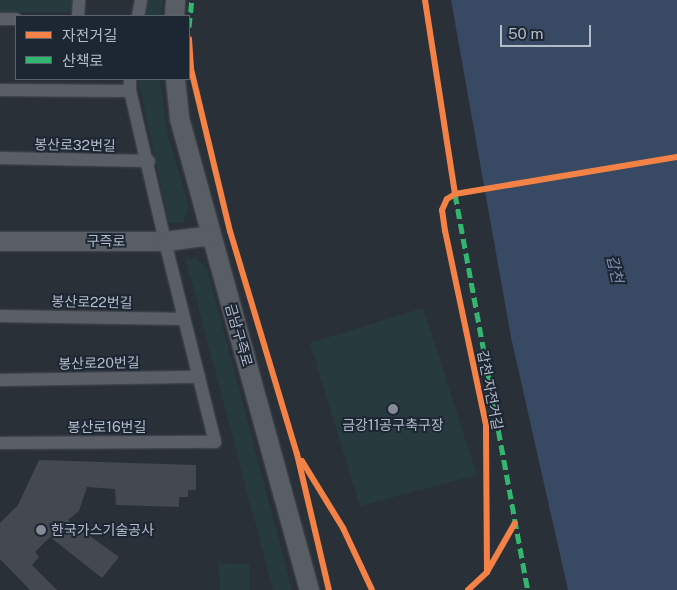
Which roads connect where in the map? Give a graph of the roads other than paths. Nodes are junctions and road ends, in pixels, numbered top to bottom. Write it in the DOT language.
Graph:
graph roads {
  1 [pos="79,0"];
  2 [pos="141,0"];
  3 [pos="176,0"];
  4 [pos="78,15"];
  5 [pos="138,15"];
  6 [pos="174,15"];
  7 [pos="0,19"];
  8 [pos="15,19"];
  9 [pos="175,80"];
  10 [pos="130,85"];
  11 [pos="0,90"];
  12 [pos="0,158"];
  13 [pos="149,161"];
  14 [pos="211,234"];
  15 [pos="0,241"];
  16 [pos="164,241"];
  17 [pos="0,316"];
  18 [pos="184,319"];
  19 [pos="199,377"];
  20 [pos="0,380"];
  21 [pos="0,443"];
  22 [pos="309,590"];
  1 -- 4 [label="street"];
  2 -- 5 [label="street"];
  3 -- 6 [label="main road"];
  7 -- 8 [label="street"];
  9 -- 14 [label="main road, 금남구즉로"];
  10 -- 11 [label="street"];
  10 -- 13 [label="street"];
  12 -- 13 [label="street, 봉산로32번길"];
  13 -- 16 [label="street"];
  14 -- 16 [label="main road, 구즉로"];
  14 -- 22 [label="main road, 금남구즉로"];
  15 -- 16 [label="main road, 구즉로"];
  16 -- 18 [label="street"];
  17 -- 18 [label="street, 봉산로22번길"];
  18 -- 19 [label="street"];
  19 -- 20 [label="street, 봉산로20번길"];
  19 -- 21 [label="street, 봉산로16번길"];
}
